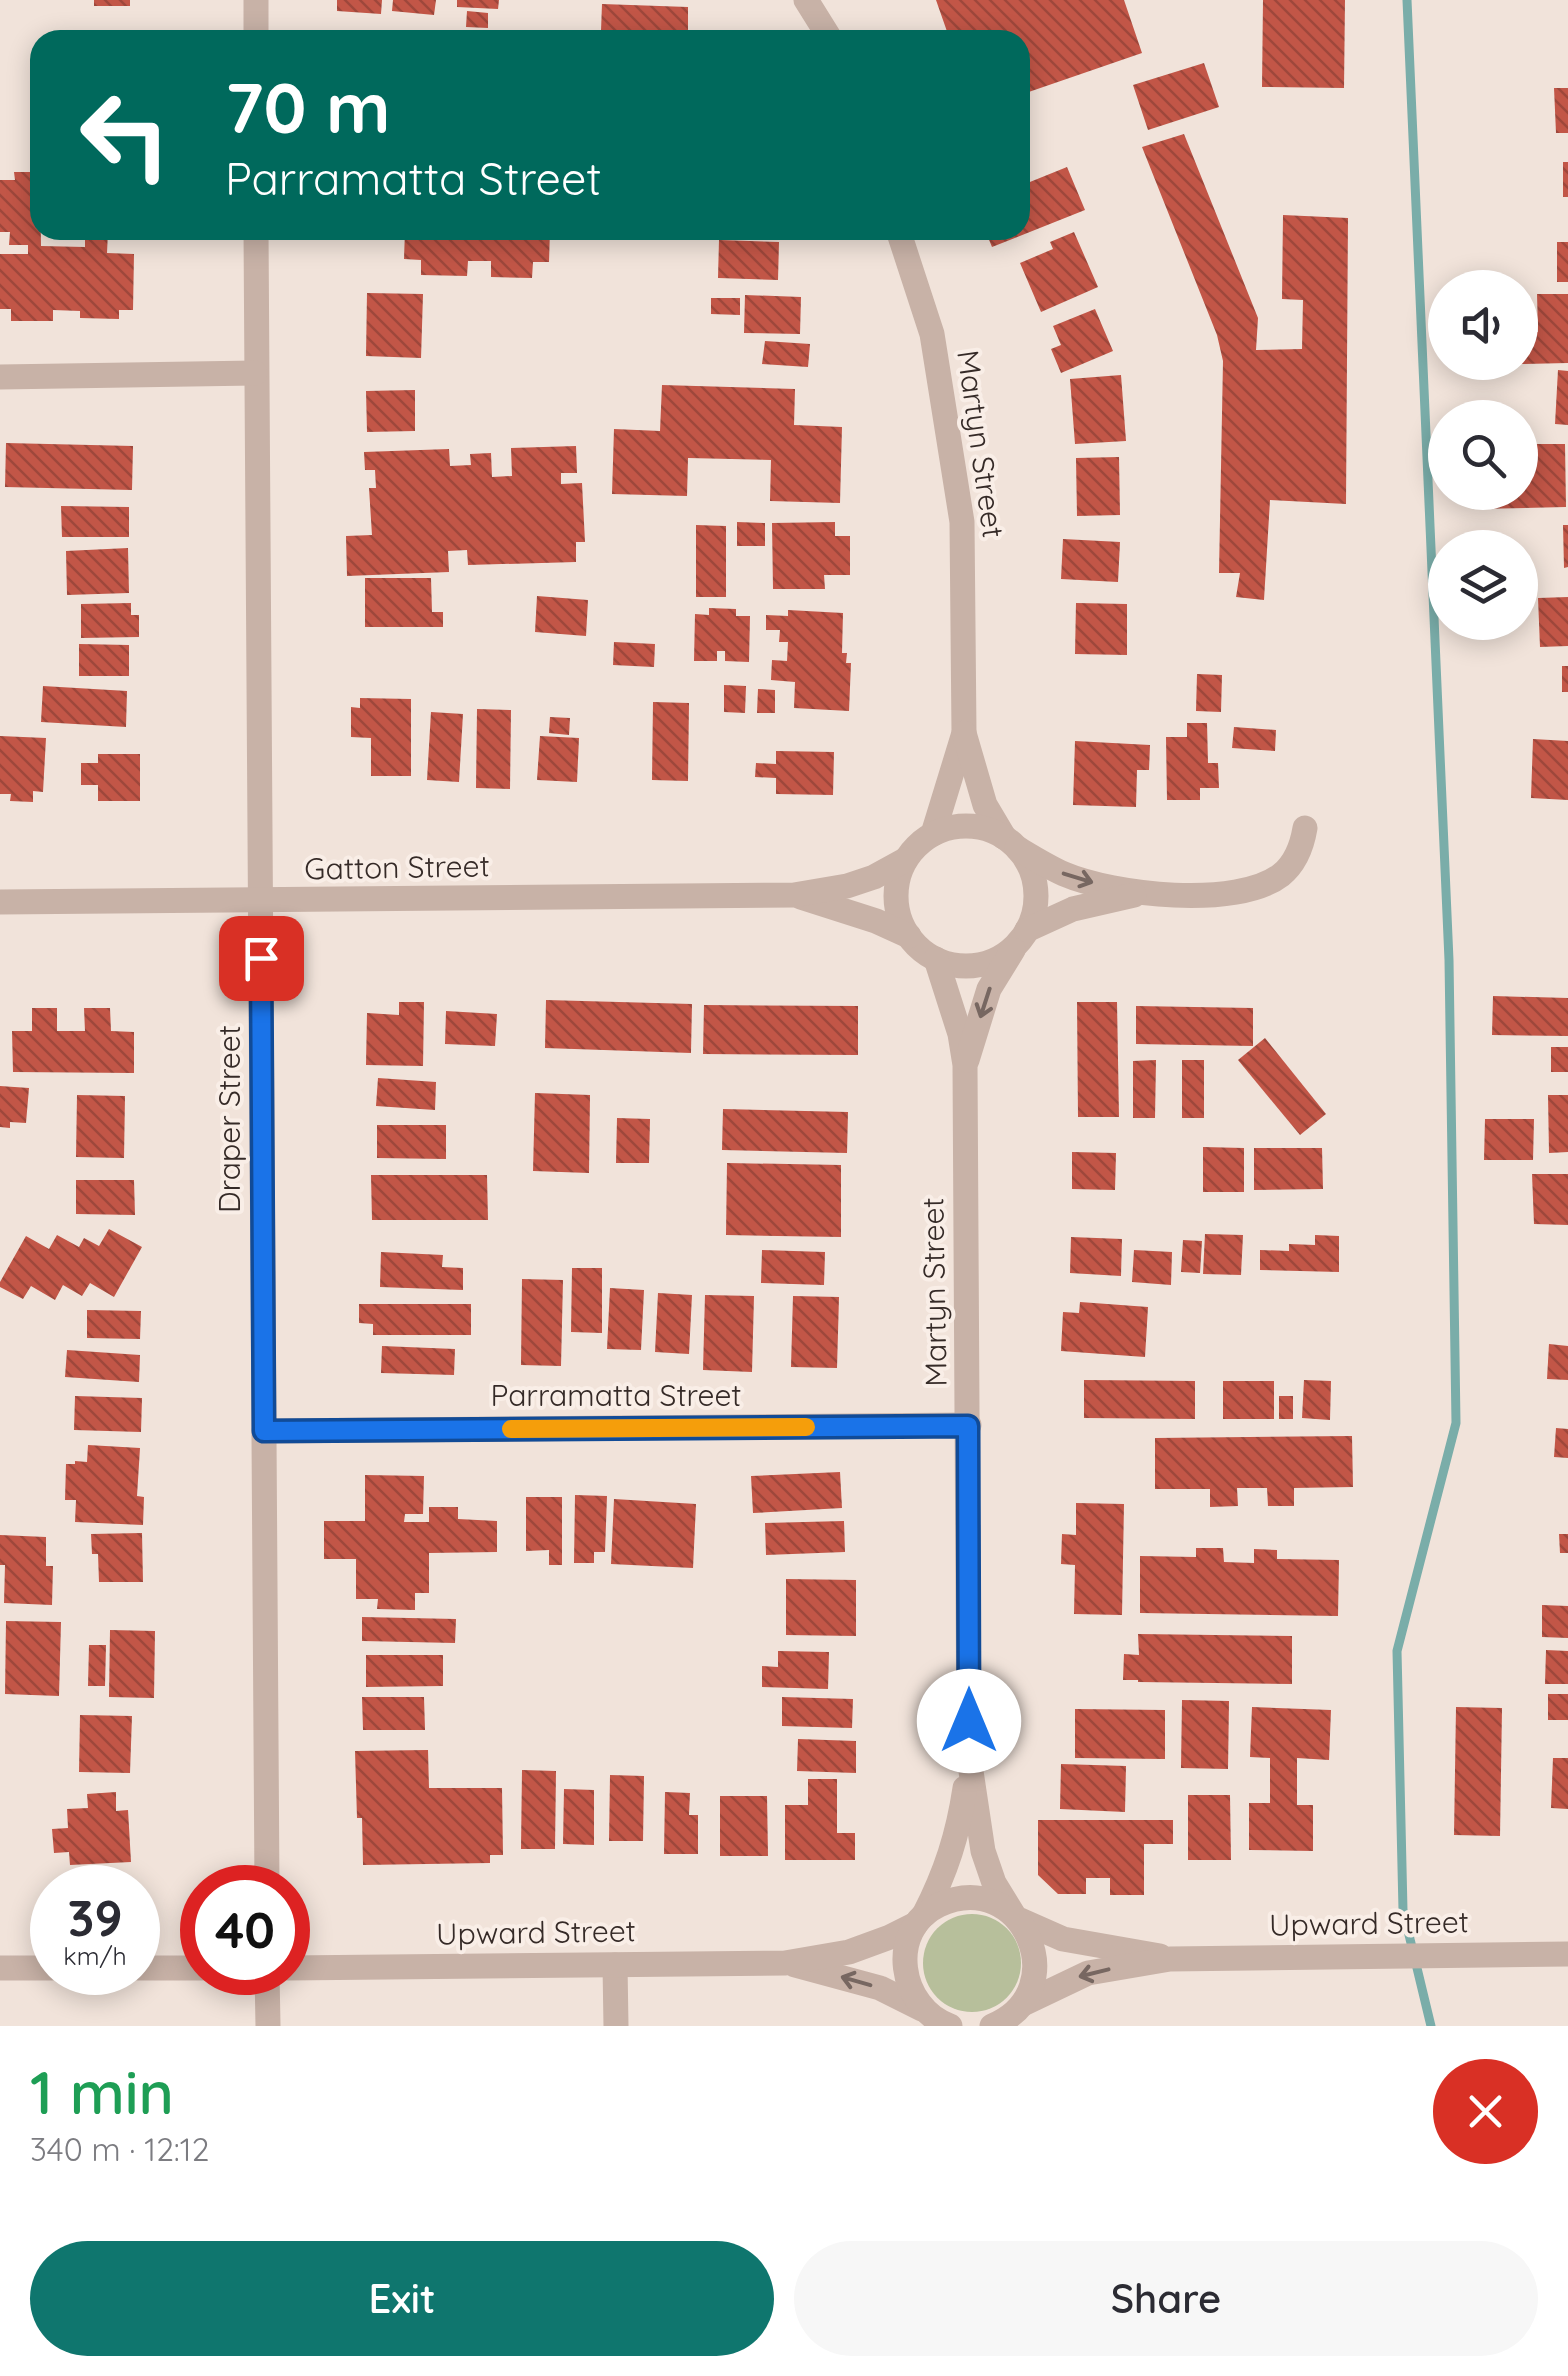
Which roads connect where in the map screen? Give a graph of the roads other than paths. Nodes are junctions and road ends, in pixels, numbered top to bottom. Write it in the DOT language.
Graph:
graph roads {
  1 [pos="256,0"];
  2 [pos="806,0"];
  3 [pos="827,0"];
  4 [pos="256,30"];
  5 [pos="825,30"];
  6 [pos="829,30"];
  7 [pos="256,240"];
  8 [pos="901,240"];
  9 [pos="256,374"];
  10 [pos="0,377"];
  11 [pos="964,732"];
  12 [pos="1305,828"];
  13 [pos="932,834"];
  14 [pos="1010,842"];
  15 [pos="905,860"];
  16 [pos="1144,893"];
  17 [pos="794,895"];
  18 [pos="0,902"];
  19 [pos="260,902"];
  20 [pos="908,936"];
  21 [pos="1021,938"];
  22 [pos="936,959"];
  23 [pos="965,1064"];
  24 [pos="968,1426"];
  25 [pos="264,1431"];
  26 [pos="969,1758"];
  27 [pos="267,1865"];
  28 [pos="1017,1917"];
  29 [pos="920,1919"];
  30 [pos="1568,1954"];
  31 [pos="1170,1958"];
  32 [pos="785,1963"];
  33 [pos="614,1965"];
  34 [pos="0,1968"];
  35 [pos="30,1968"];
  36 [pos="310,1968"];
  37 [pos="268,1995"];
  38 [pos="1008,2018"];
  39 [pos="939,2021"];
  40 [pos="268,2026"];
  41 [pos="616,2026"];
  1 -- 4 [label="street"];
  2 -- 5 [label="street"];
  3 -- 6 [label="street"];
  7 -- 9 [label="street, Draper Street"];
  8 -- 11 [label="street, Martyn Street"];
  9 -- 10 [label="street"];
  9 -- 19 [label="street, Draper Street"];
  11 -- 13 [label="street, Martyn Street"];
  11 -- 14 [label="street, Martyn Street"];
  12 -- 16 [label="street"];
  13 -- 14 [label="street"];
  13 -- 15 [label="street"];
  14 -- 16 [label="street, one-way"];
  14 -- 21 [label="street"];
  15 -- 17 [label="street, Gatton Street"];
  15 -- 20 [label="street"];
  16 -- 21 [label="street"];
  17 -- 19 [label="street, Gatton Street"];
  17 -- 20 [label="street, Gatton Street"];
  18 -- 19 [label="street, Gatton Street"];
  19 -- 25 [label="street, Draper Street"];
  20 -- 22 [label="street"];
  21 -- 22 [label="street"];
  21 -- 23 [label="street, Martyn Street, one-way"];
  22 -- 23 [label="street, Martyn Street"];
  23 -- 24 [label="street, Martyn Street"];
  24 -- 25 [label="street, Parramatta Street"];
  24 -- 26 [label="street, Martyn Street"];
  25 -- 27 [label="street, Draper Street"];
  26 -- 28 [label="street, Martyn Street"];
  26 -- 29 [label="street, Martyn Street"];
  28 -- 29 [label="street, Upward Street"];
  28 -- 31 [label="street, Upward Street"];
  28 -- 38 [label="street, Martyn Street"];
  29 -- 32 [label="street, Upward Street"];
  29 -- 39 [label="street, Martyn Street"];
  30 -- 31 [label="street, Upward Street"];
  31 -- 38 [label="street, Upward Street, one-way"];
  32 -- 33 [label="street, Upward Street"];
  39 -- 32 [label="street, Upward Street, one-way"];
  33 -- 36 [label="street, Upward Street"];
  33 -- 41 [label="street"];
  34 -- 35 [label="street"];
  37 -- 40 [label="street"];
}
